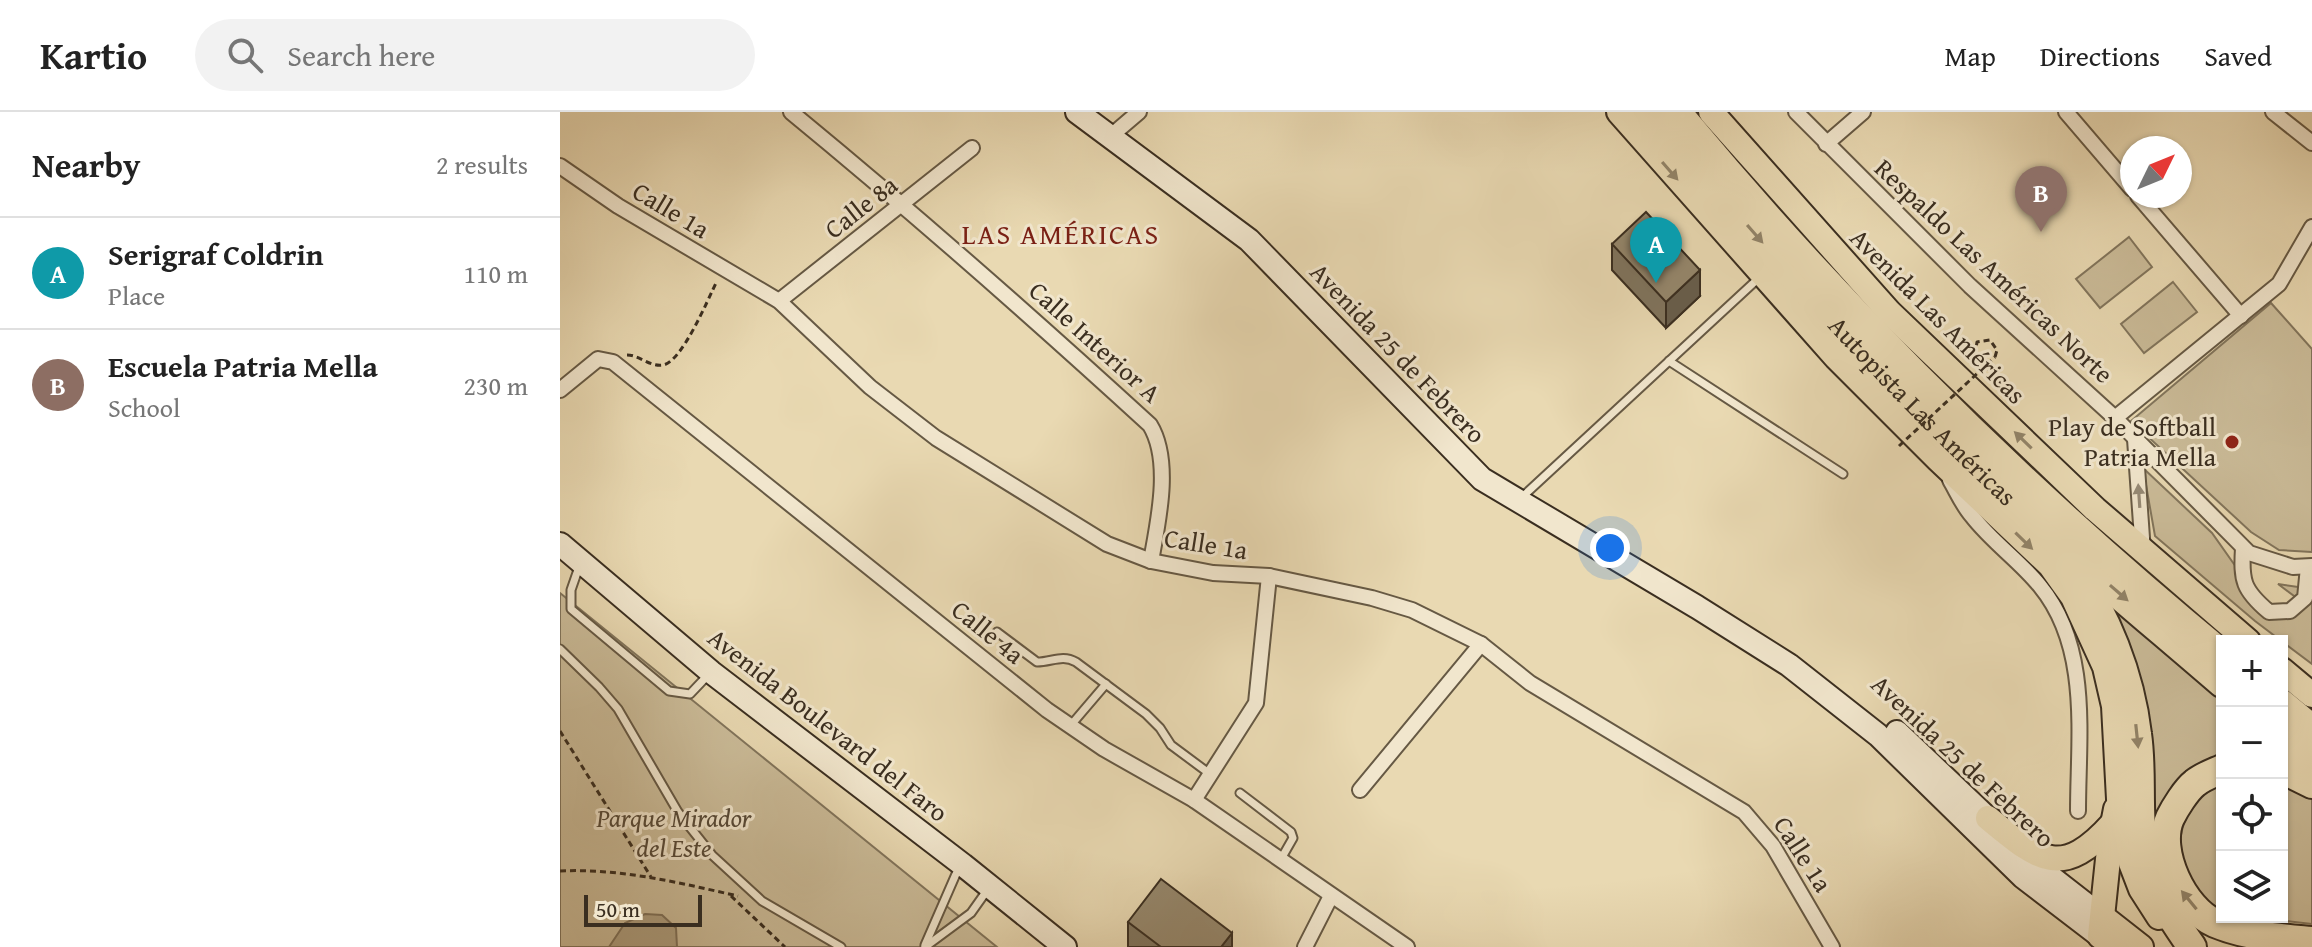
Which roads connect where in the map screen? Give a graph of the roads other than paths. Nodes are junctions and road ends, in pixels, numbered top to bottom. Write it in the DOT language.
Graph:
graph roads {
  1 [pos="791,112"];
  2 [pos="1077,112"];
  3 [pos="1139,112"];
  4 [pos="1619,112"];
  5 [pos="1648,112"];
  6 [pos="1677,112"];
  7 [pos="1711,112"];
  8 [pos="1796,112"];
  9 [pos="1863,112"];
  10 [pos="2066,112"];
  11 [pos="2273,112"];
  12 [pos="1112,135"];
  13 [pos="2312,143"];
  14 [pos="1826,144"];
  15 [pos="972,148"];
  16 [pos="560,166"];
  17 [pos="2120,175"];
  18 [pos="904,204"];
  19 [pos="2148,208"];
  20 [pos="2312,228"];
  21 [pos="1762,275"];
  22 [pos="779,301"];
  23 [pos="2241,316"];
  24 [pos="1669,361"];
  25 [pos="560,390"];
  26 [pos="2115,418"];
  27 [pos="2135,439"];
  28 [pos="1938,459"];
  29 [pos="1843,474"];
  30 [pos="1518,501"];
  31 [pos="2032,519"];
  32 [pos="560,544"];
  33 [pos="2243,548"];
  34 [pos="2143,553"];
  35 [pos="1151,561"];
  36 [pos="581,562"];
  37 [pos="2310,566"];
  38 [pos="1269,576"];
  39 [pos="2199,600"];
  40 [pos="2308,603"];
  41 [pos="1697,607"];
  42 [pos="997,632"];
  43 [pos="2241,635"];
  44 [pos="2247,635"];
  45 [pos="1481,644"];
  46 [pos="560,649"];
  47 [pos="2216,649"];
  48 [pos="2288,665"];
  49 [pos="711,672"];
  50 [pos="2288,675"];
  51 [pos="2216,678"];
  52 [pos="2312,683"];
  53 [pos="1106,684"];
  54 [pos="2312,695"];
  55 [pos="2286,707"];
  56 [pos="1070,726"];
  57 [pos="2312,729"];
  58 [pos="2288,740"];
  59 [pos="2312,761"];
  60 [pos="2216,772"];
  61 [pos="2288,772"];
  62 [pos="1210,774"];
  63 [pos="2312,784"];
  64 [pos="1360,790"];
  65 [pos="1240,793"];
  66 [pos="2119,799"];
  67 [pos="1194,800"];
  68 [pos="2078,811"];
  69 [pos="1988,818"];
  70 [pos="2113,823"];
  71 [pos="1279,860"];
  72 [pos="956,874"];
  73 [pos="990,887"];
  74 [pos="1331,896"];
  75 [pos="2106,933"];
  76 [pos="2312,941"];
  77 [pos="841,947"];
  78 [pos="925,947"];
  79 [pos="1065,947"];
  80 [pos="1305,947"];
  81 [pos="1407,947"];
  82 [pos="1832,947"];
  83 [pos="2141,947"];
  84 [pos="2190,947"];
  1 -- 18 [label="street, Calle Interior A"];
  2 -- 12 [label="main road, Avenida 25 de Febrero"];
  3 -- 12 [label="street"];
  4 -- 21 [label="main road, one-way"];
  5 -- 31 [label="highway, Autopista Las Américas, one-way"];
  6 -- 47 [label="highway, Autopista Las Américas"];
  34 -- 7 [label="main road, Avenida Las Américas, one-way"];
  8 -- 14 [label="street, Respaldo Las Américas Norte"];
  9 -- 14 [label="street"];
  10 -- 17 [label="street"];
  11 -- 13 [label="street"];
  12 -- 30 [label="main road, Avenida 25 de Febrero"];
  14 -- 26 [label="street, Respaldo Las Américas Norte"];
  15 -- 18 [label="street, Calle 8a"];
  16 -- 22 [label="street, Calle 1a"];
  18 -- 22 [label="street, Calle 8a"];
  18 -- 35 [label="street, Calle Interior A"];
  19 -- 23 [label="street"];
  20 -- 23 [label="street"];
  21 -- 24 [label="lane"];
  21 -- 28 [label="main road"];
  22 -- 35 [label="street, Calle 1a"];
  23 -- 26 [label="street"];
  24 -- 29 [label="lane"];
  24 -- 30 [label="lane"];
  25 -- 56 [label="street, Calle 4a"];
  26 -- 27 [label="street, Respaldo Las Américas Norte"];
  27 -- 33 [label="street, Respaldo Las Américas Norte"];
  34 -- 27 [label="street, one-way"];
  28 -- 66 [label="main road, one-way"];
  28 -- 68 [label="street"];
  30 -- 41 [label="main road, Avenida 25 de Febrero"];
  31 -- 51 [label="highway, Autopista Las Américas, one-way"];
  31 -- 84 [label="highway, one-way"];
  32 -- 36 [label="main road, Avenida Boulevard del Faro"];
  33 -- 37 [label="street, Respaldo Las Américas Norte"];
  33 -- 40 [label="street"];
  34 -- 39 [label="main road, Avenida Las Américas"];
  35 -- 38 [label="street, Calle 1a"];
  36 -- 49 [label="main road, Avenida Boulevard del Faro"];
  36 -- 49 [label="lane"];
  37 -- 40 [label="street"];
  38 -- 45 [label="street, Calle 1a"];
  38 -- 62 [label="street"];
  39 -- 43 [label="main road, Avenida Las Américas"];
  39 -- 44 [label="main road"];
  41 -- 69 [label="main road, Avenida 25 de Febrero"];
  41 -- 75 [label="main road, Avenida 25 de Febrero"];
  42 -- 53 [label="lane"];
  45 -- 64 [label="street"];
  45 -- 82 [label="street, Calle 1a"];
  46 -- 77 [label="lane"];
  48 -- 52 [label="main road"];
  49 -- 73 [label="main road, Avenida Boulevard del Faro"];
  50 -- 54 [label="main road"];
  53 -- 56 [label="lane"];
  53 -- 62 [label="lane"];
  55 -- 57 [label="highway"];
  56 -- 67 [label="street, Calle 4a"];
  58 -- 59 [label="highway"];
  76 -- 60 [label="highway, one-way"];
  61 -- 63 [label="highway"];
  62 -- 67 [label="street"];
  65 -- 71 [label="lane"];
  66 -- 70 [label="main road"];
  66 -- 84 [label="main road"];
  67 -- 71 [label="street, Calle 4a"];
  69 -- 70 [label="main road"];
  69 -- 75 [label="main road, Avenida 25 de Febrero"];
  70 -- 75 [label="main road"];
  71 -- 74 [label="street, Calle 4a"];
  72 -- 78 [label="lane"];
  73 -- 78 [label="lane"];
  73 -- 79 [label="main road, Avenida Boulevard del Faro"];
  74 -- 80 [label="street"];
  74 -- 81 [label="street, Calle 4a"];
  75 -- 83 [label="main road, Avenida 25 de Febrero"];
}
